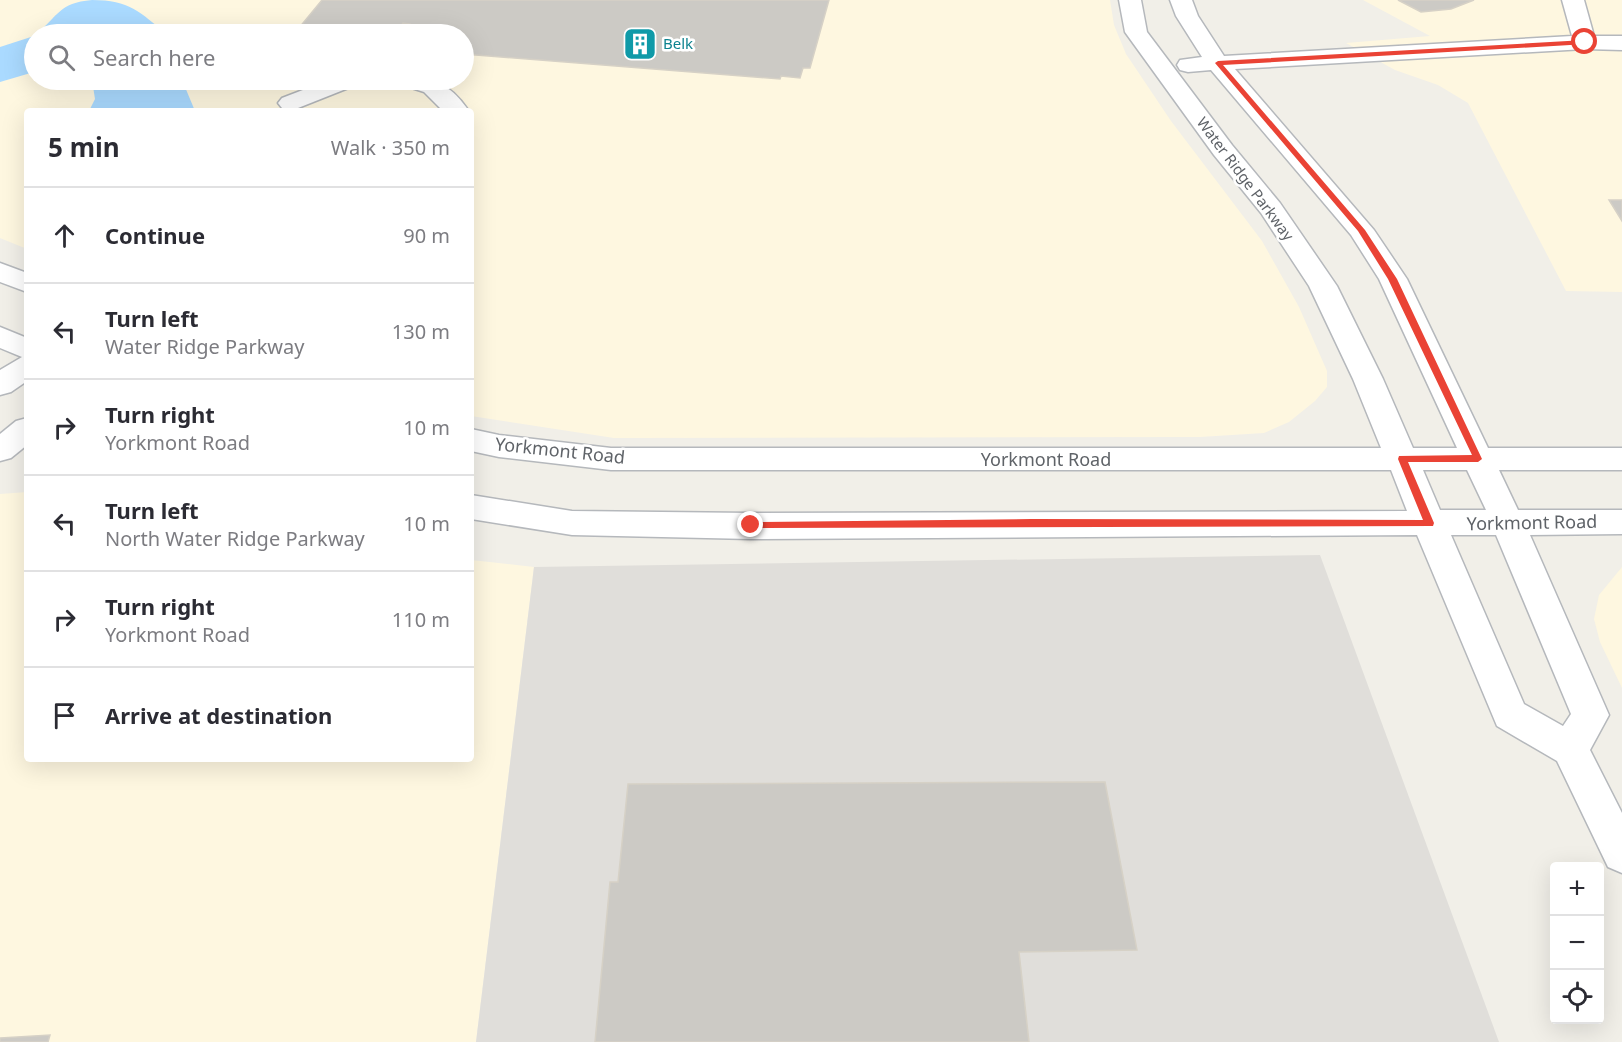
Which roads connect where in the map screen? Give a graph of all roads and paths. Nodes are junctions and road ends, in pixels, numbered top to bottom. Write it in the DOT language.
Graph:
graph roads {
  1 [pos="1130,0"];
  2 [pos="1181,0"];
  3 [pos="1574,0"];
  4 [pos="1585,42"];
  5 [pos="1622,43"];
  6 [pos="1218,63"];
  7 [pos="1188,65"];
  8 [pos="323,90"];
  9 [pos="435,90"];
  10 [pos="290,103"];
  11 [pos="454,108"];
  12 [pos="0,272"];
  13 [pos="24,282"];
  14 [pos="0,337"];
  15 [pos="24,348"];
  16 [pos="24,368"];
  17 [pos="0,385"];
  18 [pos="24,431"];
  19 [pos="474,441"];
  20 [pos="0,450"];
  21 [pos="1402,459"];
  22 [pos="1478,459"];
  23 [pos="1622,459"];
  24 [pos="474,508"];
  25 [pos="1622,522"];
  26 [pos="1430,523"];
  27 [pos="1508,523"];
  28 [pos="1570,749"];
  29 [pos="1622,854"];
  1 -- 21 [label="street, Water Ridge Parkway"];
  2 -- 6 [label="street"];
  3 -- 4 [label="street"];
  4 -- 5 [label="street"];
  4 -- 6 [label="street"];
  6 -- 7 [label="street"];
  6 -- 22 [label="street"];
  8 -- 10 [label="street"];
  9 -- 11 [label="street"];
  12 -- 13 [label="street"];
  14 -- 15 [label="street"];
  16 -- 17 [label="street"];
  18 -- 20 [label="street"];
  19 -- 21 [label="street, Yorkmont Road"];
  21 -- 22 [label="street, Yorkmont Road"];
  21 -- 26 [label="street, Water Ridge Parkway"];
  22 -- 23 [label="street, Yorkmont Road"];
  22 -- 27 [label="street"];
  24 -- 26 [label="street, Yorkmont Road"];
  25 -- 27 [label="street, Yorkmont Road"];
  26 -- 27 [label="street, Yorkmont Road"];
  26 -- 28 [label="street, Water Ridge Parkway"];
  27 -- 28 [label="street"];
  28 -- 29 [label="street"];
}
